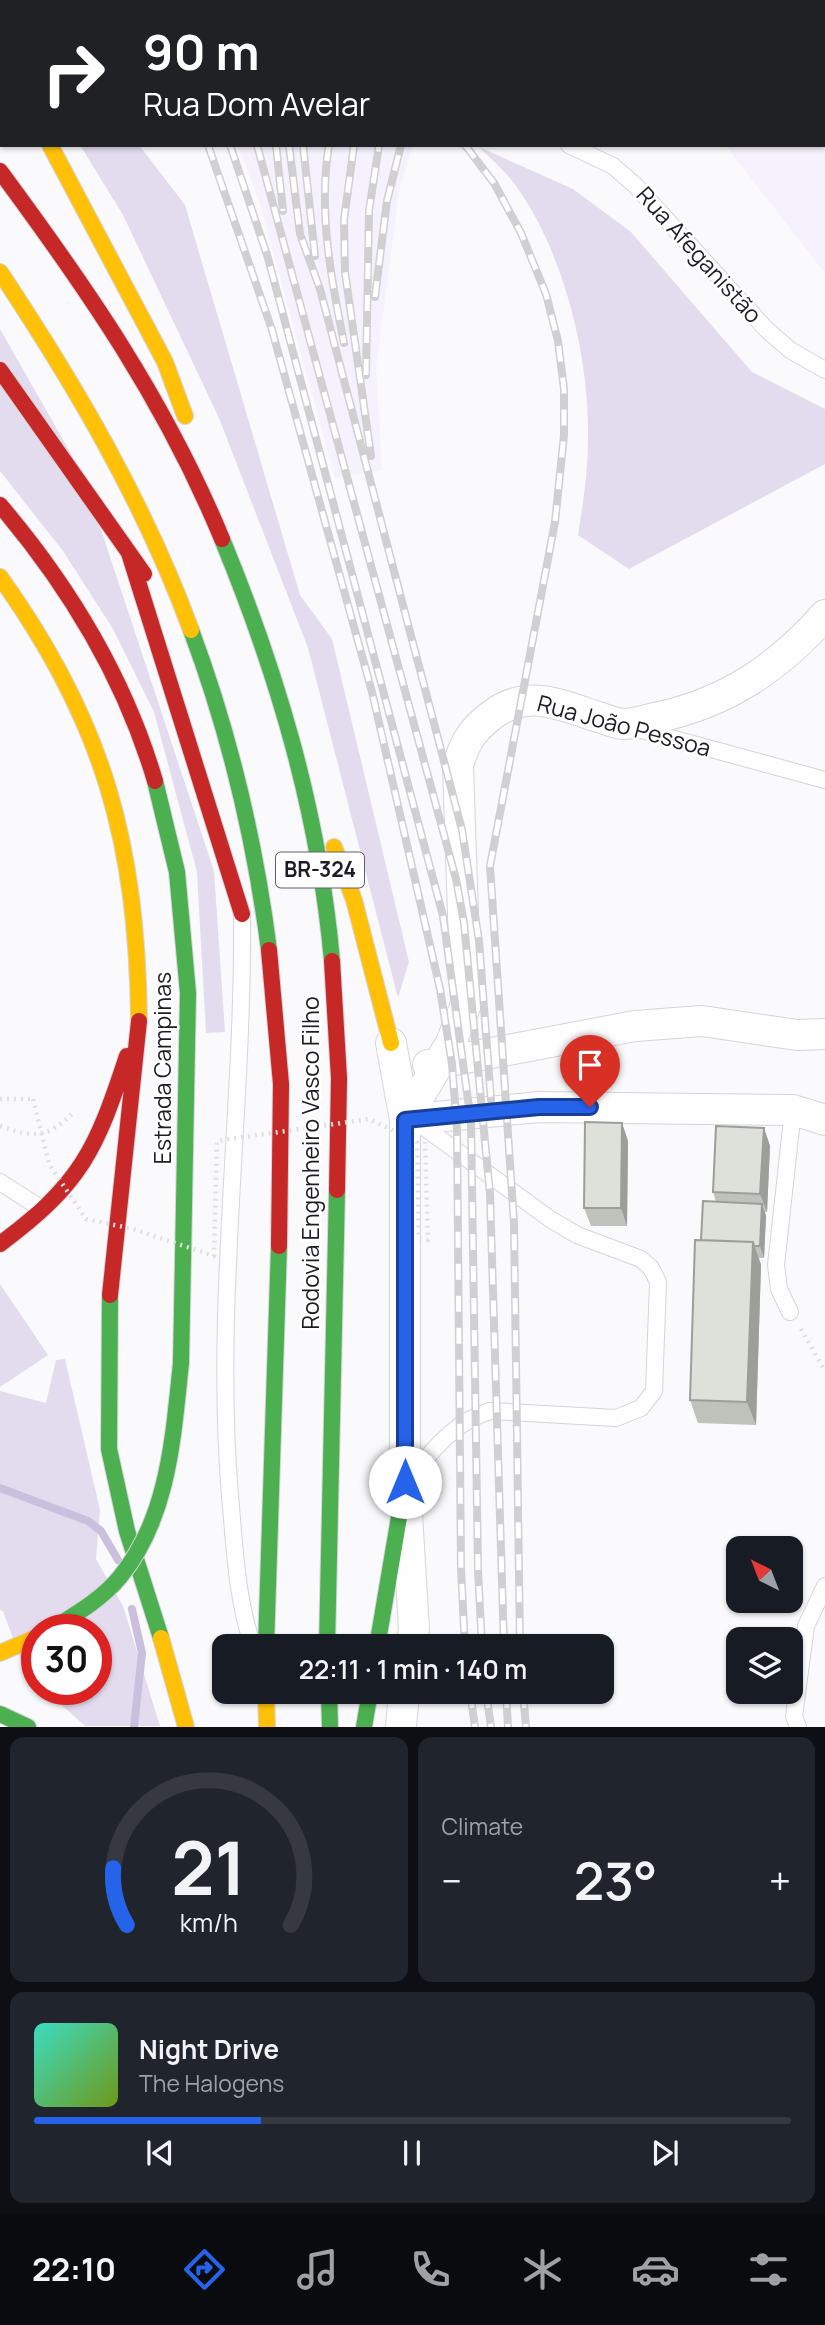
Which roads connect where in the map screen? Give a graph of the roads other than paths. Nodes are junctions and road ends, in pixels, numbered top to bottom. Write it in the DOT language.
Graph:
graph roads {
  1 [pos="51,147"];
  2 [pos="573,147"];
  3 [pos="0,171"];
  4 [pos="0,272"];
  5 [pos="0,370"];
  6 [pos="825,370"];
  7 [pos="0,505"];
  8 [pos="129,554"];
  9 [pos="0,577"];
  10 [pos="250,610"];
  11 [pos="825,615"];
  12 [pos="197,649"];
  13 [pos="622,724"];
  14 [pos="290,729"];
  15 [pos="825,780"];
  16 [pos="241,795"];
  17 [pos="242,914"];
  18 [pos="139,1020"];
  19 [pos="825,1034"];
  20 [pos="391,1043"];
  21 [pos="441,1060"];
  22 [pos="793,1110"];
  23 [pos="825,1120"];
  24 [pos="415,1131"];
  25 [pos="0,1182"];
  26 [pos="42,1209"];
  27 [pos="0,1244"];
  28 [pos="790,1312"];
  29 [pos="405,1482"];
  30 [pos="825,1586"];
  31 [pos="74,1614"];
  32 [pos="249,1634"];
  33 [pos="266,1634"];
  34 [pos="327,1634"];
  35 [pos="379,1634"];
  36 [pos="413,1634"];
  37 [pos="21,1644"];
  38 [pos="0,1653"];
  39 [pos="266,1704"];
  40 [pos="329,1704"];
  41 [pos="368,1704"];
  42 [pos="403,1704"];
  43 [pos="0,1714"];
  44 [pos="28,1727"];
  45 [pos="186,1727"];
  46 [pos="267,1727"];
  47 [pos="330,1727"];
  48 [pos="364,1727"];
  49 [pos="401,1727"];
  50 [pos="798,1727"];
  1 -- 10 [label="main road"];
  2 -- 6 [label="lane, Rua Afeganistão"];
  3 -- 10 [label="main road, Rodovia Engenheiro Vasco Filho / BR-324"];
  4 -- 12 [label="main road, Rodovia Engenheiro Vasco Filho / BR-324"];
  5 -- 8 [label="main road"];
  7 -- 31 [label="main road, Estrada Campinas, bridge"];
  8 -- 12 [label="main road"];
  8 -- 17 [label="main road"];
  9 -- 18 [label="main road, Estrada Campinas"];
  10 -- 14 [label="main road, Rodovia Engenheiro Vasco Filho / BR-324"];
  11 -- 13 [label="street"];
  12 -- 16 [label="main road, Rodovia Engenheiro Vasco Filho / BR-324"];
  13 -- 15 [label="lane, Rua João Pessoa"];
  13 -- 21 [label="street, Rua João Pessoa"];
  14 -- 20 [label="main road"];
  14 -- 34 [label="main road, Rodovia Engenheiro Vasco Filho / BR-324"];
  16 -- 17 [label="lane"];
  16 -- 33 [label="main road, Rodovia Engenheiro Vasco Filho / BR-324"];
  17 -- 32 [label="lane"];
  18 -- 26 [label="main road, Estrada Campinas"];
  18 -- 45 [label="main road"];
  19 -- 21 [label="street"];
  20 -- 21 [label="street"];
  20 -- 24 [label="street"];
  21 -- 24 [label="street, Rua João Pessoa"];
  22 -- 23 [label="street"];
  22 -- 24 [label="street"];
  22 -- 28 [label="lane"];
  24 -- 29 [label="street"];
  24 -- 29 [label="lane"];
  25 -- 26 [label="lane"];
  26 -- 27 [label="main road, Estrada Campinas"];
  29 -- 35 [label="main road"];
  29 -- 36 [label="street"];
  30 -- 50 [label="lane"];
  37 -- 38 [label="main road"];
  39 -- 46 [label="main road"];
  40 -- 47 [label="main road"];
  41 -- 48 [label="main road"];
  42 -- 49 [label="street"];
  43 -- 44 [label="main road"];
}
